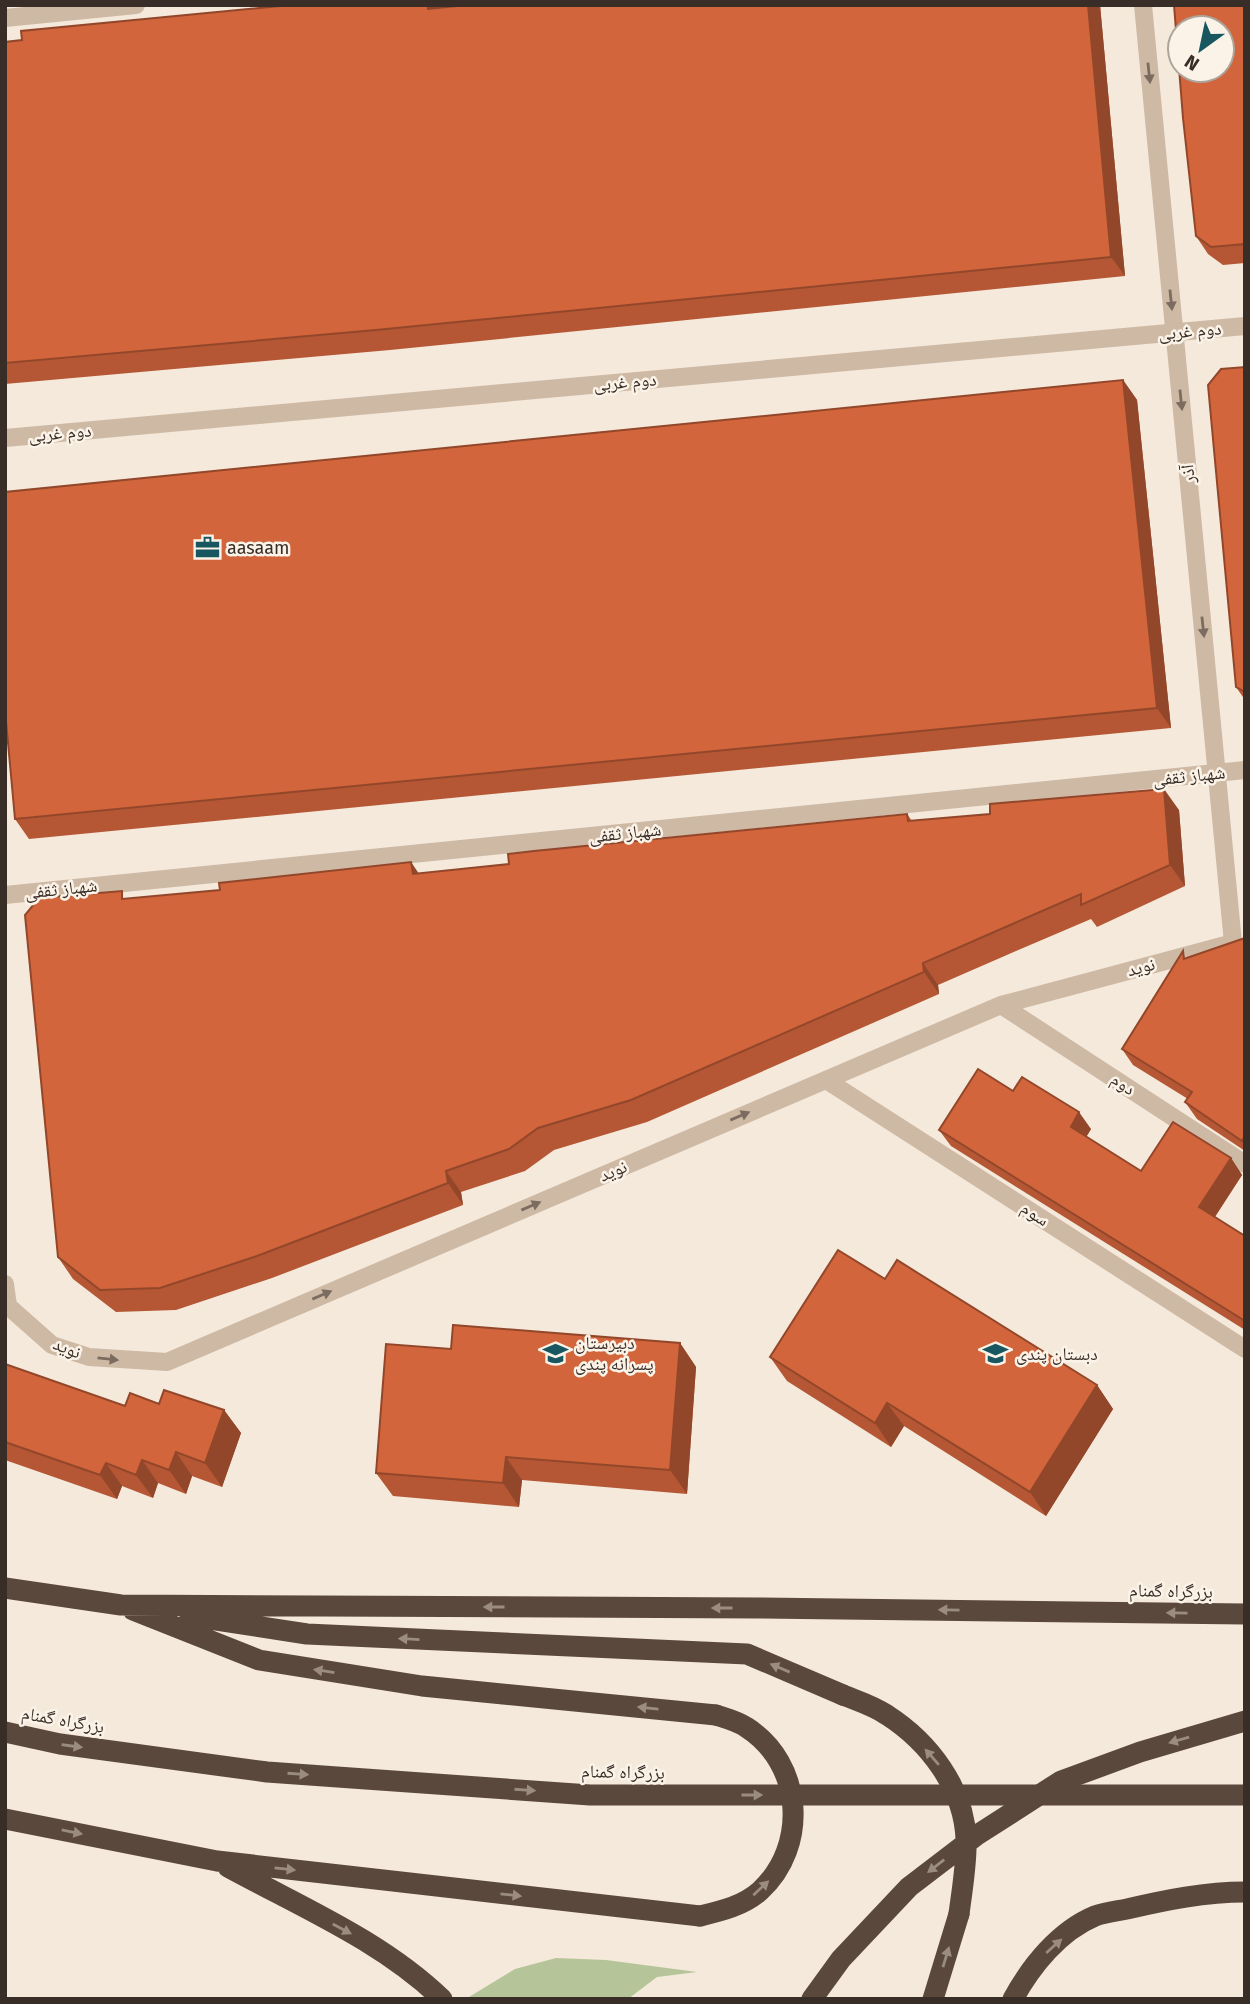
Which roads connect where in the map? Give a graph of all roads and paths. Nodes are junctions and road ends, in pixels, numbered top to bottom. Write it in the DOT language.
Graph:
graph roads {
  1 [pos="136,5"];
  2 [pos="1143,5"];
  3 [pos="5,18"];
  4 [pos="1245,326"];
  5 [pos="1175,332"];
  6 [pos="5,438"];
  7 [pos="1245,770"];
  8 [pos="1218,773"];
  9 [pos="5,895"];
  10 [pos="1239,947"];
  11 [pos="1001,1005"];
  12 [pos="826,1080"];
  13 [pos="1245,1164"];
  14 [pos="5,1284"];
  15 [pos="1245,1349"];
  16 [pos="5,1588"];
  17 [pos="121,1605"];
  18 [pos="1245,1614"];
  19 [pos="1245,1721"];
  20 [pos="5,1732"];
  21 [pos="1245,1795"];
  22 [pos="5,1818"];
  23 [pos="217,1861"];
  24 [pos="1245,1892"];
  25 [pos="442,1999"];
  26 [pos="812,1999"];
  27 [pos="933,1999"];
  28 [pos="1013,1999"];
  1 -- 3 [label="street"];
  2 -- 5 [label="street, آذر, one-way"];
  4 -- 5 [label="street, دوم غربی"];
  5 -- 6 [label="street, دوم غربی"];
  5 -- 8 [label="street, آذر, one-way"];
  7 -- 8 [label="street, شهباز ثقفی"];
  8 -- 9 [label="street, شهباز ثقفی"];
  8 -- 10 [label="street, آذر"];
  10 -- 11 [label="street, نوید"];
  11 -- 12 [label="street, نوید"];
  11 -- 13 [label="street, دوم"];
  14 -- 12 [label="street, نوید, one-way"];
  12 -- 15 [label="street, سوم"];
  16 -- 17 [label="highway, بزرگراه گمنام"];
  18 -- 17 [label="highway, بزرگراه گمنام, one-way"];
  23 -- 17 [label="highway, one-way, bridge"];
  27 -- 17 [label="highway, one-way, bridge"];
  19 -- 26 [label="highway, one-way, bridge"];
  20 -- 21 [label="highway, بزرگراه گمنام, one-way"];
  22 -- 23 [label="highway, one-way"];
  23 -- 25 [label="highway, one-way"];
  28 -- 24 [label="highway, one-way"];
}
